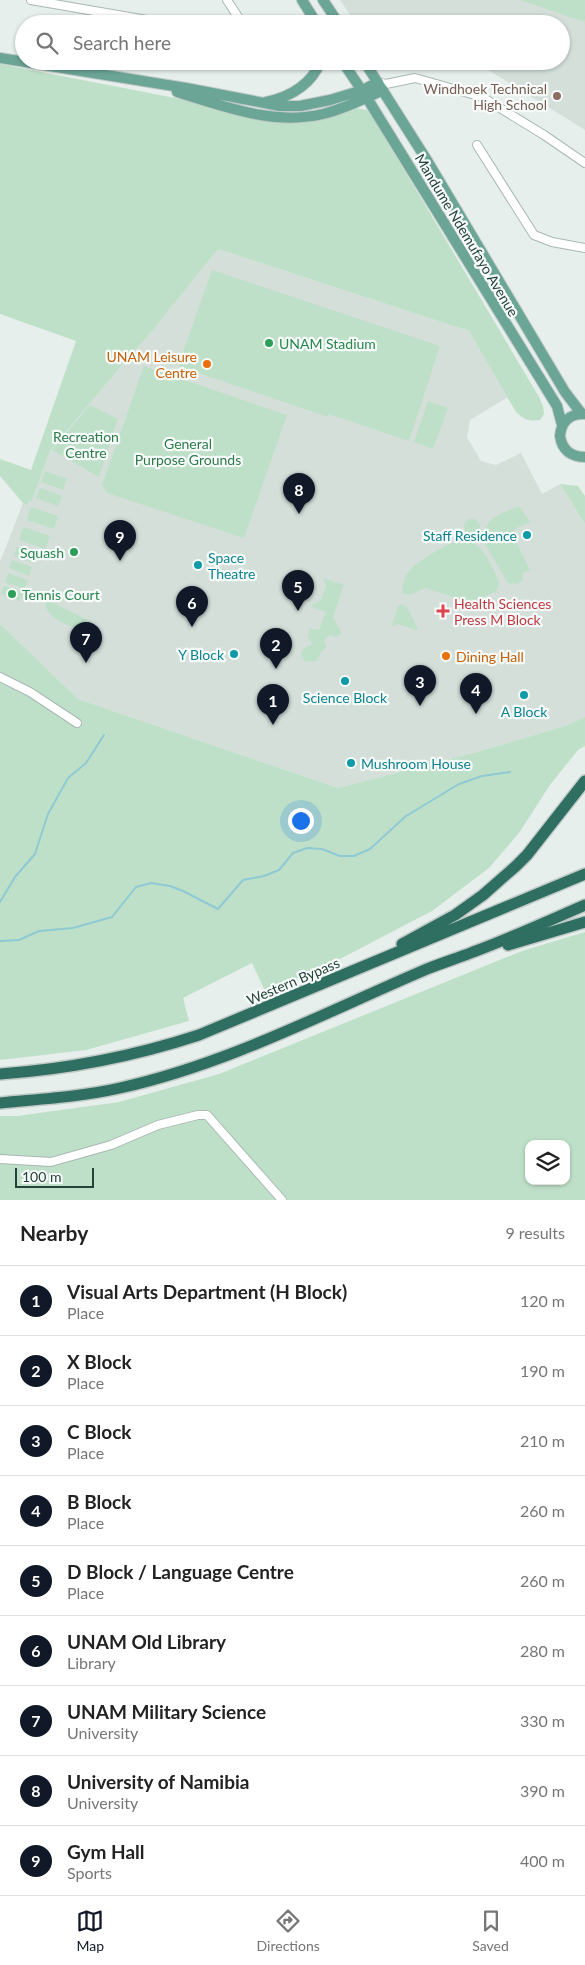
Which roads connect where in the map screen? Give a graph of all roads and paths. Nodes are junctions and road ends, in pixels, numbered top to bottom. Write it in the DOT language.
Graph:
graph roads {
  1 [pos="31,0"];
  2 [pos="227,0"];
  3 [pos="302,0"];
  4 [pos="324,0"];
  5 [pos="118,15"];
  6 [pos="236,15"];
  7 [pos="311,15"];
  8 [pos="333,15"];
  9 [pos="0,58"];
  10 [pos="15,61"];
  11 [pos="71,70"];
  12 [pos="316,70"];
  13 [pos="348,70"];
  14 [pos="371,70"];
  15 [pos="147,83"];
  16 [pos="382,85"];
  17 [pos="365,94"];
  18 [pos="260,103"];
  19 [pos="477,145"];
  20 [pos="585,163"];
  21 [pos="585,248"];
  22 [pos="579,414"];
  23 [pos="562,426"];
  24 [pos="585,457"];
  25 [pos="0,677"];
  26 [pos="77,723"];
  27 [pos="585,781"];
  28 [pos="585,874"];
  29 [pos="585,906"];
  30 [pos="585,922"];
  31 [pos="427,969"];
  32 [pos="258,1012"];
  33 [pos="0,1074"];
  34 [pos="0,1103"];
  35 [pos="0,1159"];
  36 [pos="282,1200"];
  1 -- 5 [label="street"];
  2 -- 6 [label="street"];
  3 -- 7 [label="main road"];
  4 -- 8 [label="main road"];
  9 -- 10 [label="main road"];
  11 -- 15 [label="main road"];
  12 -- 18 [label="main road"];
  13 -- 17 [label="main road, Mandume Ndemufayo Avenue"];
  14 -- 16 [label="main road, Mandume Ndemufayo Avenue"];
  15 -- 17 [label="main road"];
  15 -- 18 [label="main road"];
  16 -- 17 [label="main road"];
  16 -- 20 [label="street"];
  16 -- 22 [label="main road, Mandume Ndemufayo Avenue"];
  17 -- 18 [label="main road"];
  17 -- 23 [label="main road, Mandume Ndemufayo Avenue"];
  19 -- 21 [label="street"];
  22 -- 23 [label="main road, Mandume Ndemufayo Avenue"];
  23 -- 24 [label="main road, Mandume Ndemufayo Avenue"];
  25 -- 26 [label="street"];
  27 -- 32 [label="highway"];
  28 -- 32 [label="highway, Western Bypass"];
  29 -- 31 [label="highway"];
  30 -- 31 [label="highway"];
  31 -- 34 [label="highway"];
  32 -- 33 [label="highway, Western Bypass"];
  35 -- 36 [label="street"];
}
